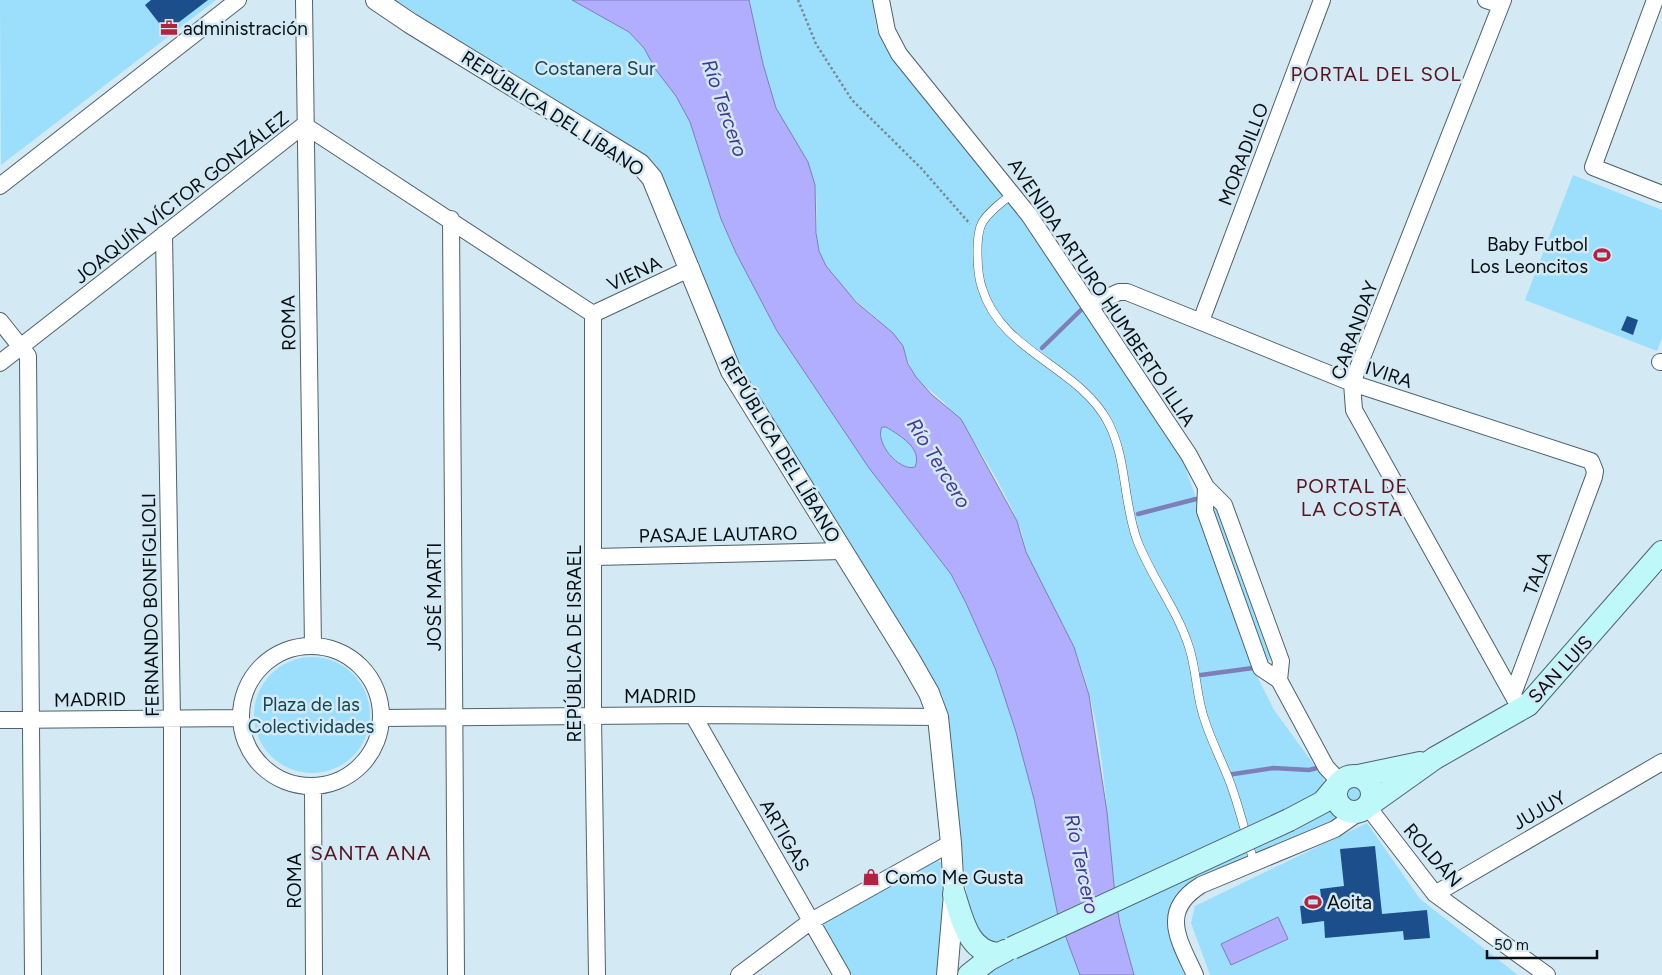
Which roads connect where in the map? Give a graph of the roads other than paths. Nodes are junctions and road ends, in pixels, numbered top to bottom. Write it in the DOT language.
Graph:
graph roads {
  1 [pos="238,0"];
  2 [pos="304,0"];
  3 [pos="376,0"];
  4 [pos="881,0"];
  5 [pos="1322,0"];
  6 [pos="1655,0"];
  7 [pos="1497,2"];
  8 [pos="1655,22"];
  9 [pos="304,125"];
  10 [pos="0,186"];
  11 [pos="1013,192"];
  12 [pos="1662,194"];
  13 [pos="451,219"];
  14 [pos="164,234"];
  15 [pos="691,268"];
  16 [pos="1090,304"];
  17 [pos="593,314"];
  18 [pos="0,321"];
  19 [pos="1201,321"];
  20 [pos="20,347"];
  21 [pos="0,363"];
  22 [pos="1352,383"];
  23 [pos="1594,466"];
  24 [pos="842,551"];
  25 [pos="1662,552"];
  26 [pos="595,556"];
  27 [pos="313,646"];
  28 [pos="1517,702"];
  29 [pos="593,716"];
  30 [pos="693,716"];
  31 [pos="455,717"];
  32 [pos="938,717"];
  33 [pos="172,718"];
  34 [pos="240,718"];
  35 [pos="382,718"];
  36 [pos="0,720"];
  37 [pos="29,720"];
  38 [pos="1435,758"];
  39 [pos="1662,762"];
  40 [pos="1346,781"];
  41 [pos="313,786"];
  42 [pos="1314,808"];
  43 [pos="1361,808"];
  44 [pos="952,843"];
  45 [pos="1254,862"];
  46 [pos="954,894"];
  47 [pos="1435,894"];
  48 [pos="811,921"];
  49 [pos="1006,950"];
  50 [pos="33,975"];
  51 [pos="172,975"];
  52 [pos="314,975"];
  53 [pos="456,975"];
  54 [pos="597,975"];
  55 [pos="739,975"];
  56 [pos="842,975"];
  57 [pos="947,975"];
  58 [pos="969,975"];
  59 [pos="1195,975"];
  60 [pos="1547,975"];
  1 -- 10 [label="street"];
  2 -- 9 [label="street, ROMA"];
  3 -- 15 [label="street, REPÚBLICA DEL LÍBANO"];
  4 -- 11 [label="street, AVENIDA ARTURO HUMBERTO ILLIA"];
  5 -- 19 [label="street, MORADILLO"];
  6 -- 8 [label="street"];
  7 -- 22 [label="street, CARANDAY"];
  8 -- 12 [label="street"];
  9 -- 13 [label="street, JOAQUÍN VÍCTOR GONZÁLEZ"];
  9 -- 14 [label="street, JOAQUÍN VÍCTOR GONZÁLEZ"];
  9 -- 27 [label="street, ROMA"];
  11 -- 16 [label="street, AVENIDA ARTURO HUMBERTO ILLIA"];
  11 -- 45 [label="lane"];
  13 -- 17 [label="street, JOAQUÍN VÍCTOR GONZÁLEZ"];
  13 -- 31 [label="street, JOSÉ MARTI"];
  14 -- 20 [label="street, JOAQUÍN VÍCTOR GONZÁLEZ"];
  14 -- 33 [label="street, FERNANDO BONFIGLIOLI"];
  15 -- 17 [label="street, VIENA"];
  15 -- 24 [label="street, REPÚBLICA DEL LÍBANO"];
  16 -- 19 [label="street, IVIRA"];
  16 -- 40 [label="street, AVENIDA ARTURO HUMBERTO ILLIA"];
  17 -- 26 [label="street, REPÚBLICA DE ISRAEL"];
  18 -- 20 [label="street"];
  19 -- 22 [label="street, IVIRA"];
  20 -- 21 [label="street, JOAQUÍN VÍCTOR GONZÁLEZ"];
  20 -- 37 [label="street"];
  22 -- 23 [label="street, IVIRA"];
  22 -- 28 [label="street, CARANDAY"];
  23 -- 28 [label="street, TALA"];
  24 -- 26 [label="street, PASAJE LAUTARO"];
  24 -- 32 [label="street, REPÚBLICA DEL LÍBANO"];
  25 -- 28 [label="main road, SAN LUIS"];
  26 -- 29 [label="street, REPÚBLICA DE ISRAEL"];
  27 -- 34 [label="street"];
  27 -- 35 [label="street"];
  28 -- 38 [label="main road, SAN LUIS"];
  29 -- 30 [label="street, MADRID"];
  29 -- 31 [label="street, MADRID"];
  29 -- 54 [label="street, REPÚBLICA DE ISRAEL"];
  30 -- 32 [label="street, MADRID"];
  30 -- 48 [label="street, ARTIGAS"];
  31 -- 35 [label="street, MADRID"];
  31 -- 53 [label="street, JOSÉ MARTI"];
  32 -- 44 [label="street, REPÚBLICA DEL LÍBANO"];
  33 -- 34 [label="street, MADRID"];
  33 -- 37 [label="street, MADRID"];
  33 -- 51 [label="street, FERNANDO BONFIGLIOLI"];
  34 -- 41 [label="street"];
  35 -- 41 [label="street"];
  36 -- 37 [label="street, MADRID"];
  37 -- 50 [label="street"];
  38 -- 40 [label="main road, SAN LUIS"];
  38 -- 43 [label="main road, SAN LUIS"];
  39 -- 47 [label="street, JUJUY"];
  40 -- 42 [label="main road"];
  40 -- 43 [label="main road"];
  40 -- 43 [label="main road"];
  41 -- 52 [label="street, ROMA"];
  42 -- 43 [label="main road"];
  42 -- 49 [label="main road, bridge"];
  43 -- 45 [label="street"];
  43 -- 47 [label="street, ROLDÁN"];
  44 -- 46 [label="street, REPÚBLICA DEL LÍBANO"];
  44 -- 48 [label="street"];
  45 -- 59 [label="street"];
  46 -- 49 [label="main road"];
  46 -- 57 [label="street, REPÚBLICA DEL LÍBANO"];
  47 -- 60 [label="street, ROLDÁN"];
  48 -- 55 [label="street"];
  48 -- 56 [label="street, ARTIGAS"];
  49 -- 58 [label="main road"];
}
